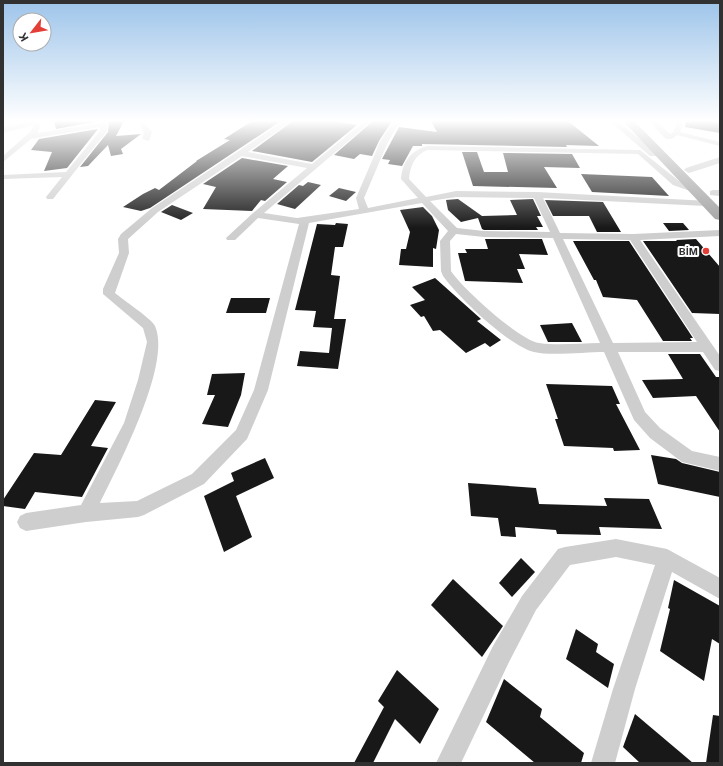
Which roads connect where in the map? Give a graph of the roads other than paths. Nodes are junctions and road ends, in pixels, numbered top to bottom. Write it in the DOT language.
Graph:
graph roads {
  1 [pos="82,157"];
  2 [pos="235,157"];
  3 [pos="261,157"];
  4 [pos="326,157"];
  5 [pos="378,157"];
  6 [pos="415,157"];
  7 [pos="646,157"];
  8 [pos="658,157"];
  9 [pos="662,157"];
  10 [pos="676,157"];
  11 [pos="720,160"];
  12 [pos="314,167"];
  13 [pos="674,170"];
  14 [pos="689,170"];
  15 [pos="68,174"];
  16 [pos="3,177"];
  17 [pos="693,189"];
  18 [pos="537,195"];
  19 [pos="50,197"];
  20 [pos="715,197"];
  21 [pos="424,200"];
  22 [pos="364,211"];
  23 [pos="256,214"];
  24 [pos="720,216"];
  25 [pos="305,220"];
  26 [pos="454,231"];
  27 [pos="720,233"];
  28 [pos="555,235"];
  29 [pos="633,237"];
  30 [pos="231,238"];
  31 [pos="707,347"];
  32 [pos="608,349"];
  33 [pos="720,366"];
  34 [pos="720,464"];
  35 [pos="86,513"];
  36 [pos="26,522"];
  37 [pos="667,558"];
  38 [pos="720,589"];
  39 [pos="448,763"];
  40 [pos="603,763"];
  1 -- 15 [label="street"];
  2 -- 35 [label="street"];
  3 -- 12 [label="street"];
  4 -- 12 [label="street"];
  5 -- 22 [label="street"];
  6 -- 21 [label="street"];
  7 -- 17 [label="street"];
  8 -- 13 [label="street"];
  9 -- 13 [label="highway"];
  10 -- 14 [label="highway"];
  11 -- 14 [label="street"];
  12 -- 23 [label="street"];
  13 -- 17 [label="highway"];
  14 -- 20 [label="highway"];
  15 -- 16 [label="street"];
  15 -- 19 [label="street"];
  17 -- 20 [label="highway"];
  18 -- 20 [label="street"];
  18 -- 21 [label="street"];
  18 -- 28 [label="street"];
  20 -- 24 [label="highway"];
  21 -- 22 [label="street"];
  21 -- 26 [label="street"];
  22 -- 25 [label="street"];
  23 -- 25 [label="street"];
  23 -- 30 [label="street"];
  25 -- 35 [label="street"];
  26 -- 28 [label="street"];
  26 -- 32 [label="street"];
  27 -- 29 [label="street"];
  28 -- 29 [label="street"];
  28 -- 32 [label="street"];
  29 -- 31 [label="street"];
  31 -- 32 [label="street"];
  31 -- 33 [label="street"];
  32 -- 34 [label="street"];
  35 -- 36 [label="street"];
  37 -- 38 [label="street"];
  37 -- 39 [label="street"];
  37 -- 40 [label="street"];
}
